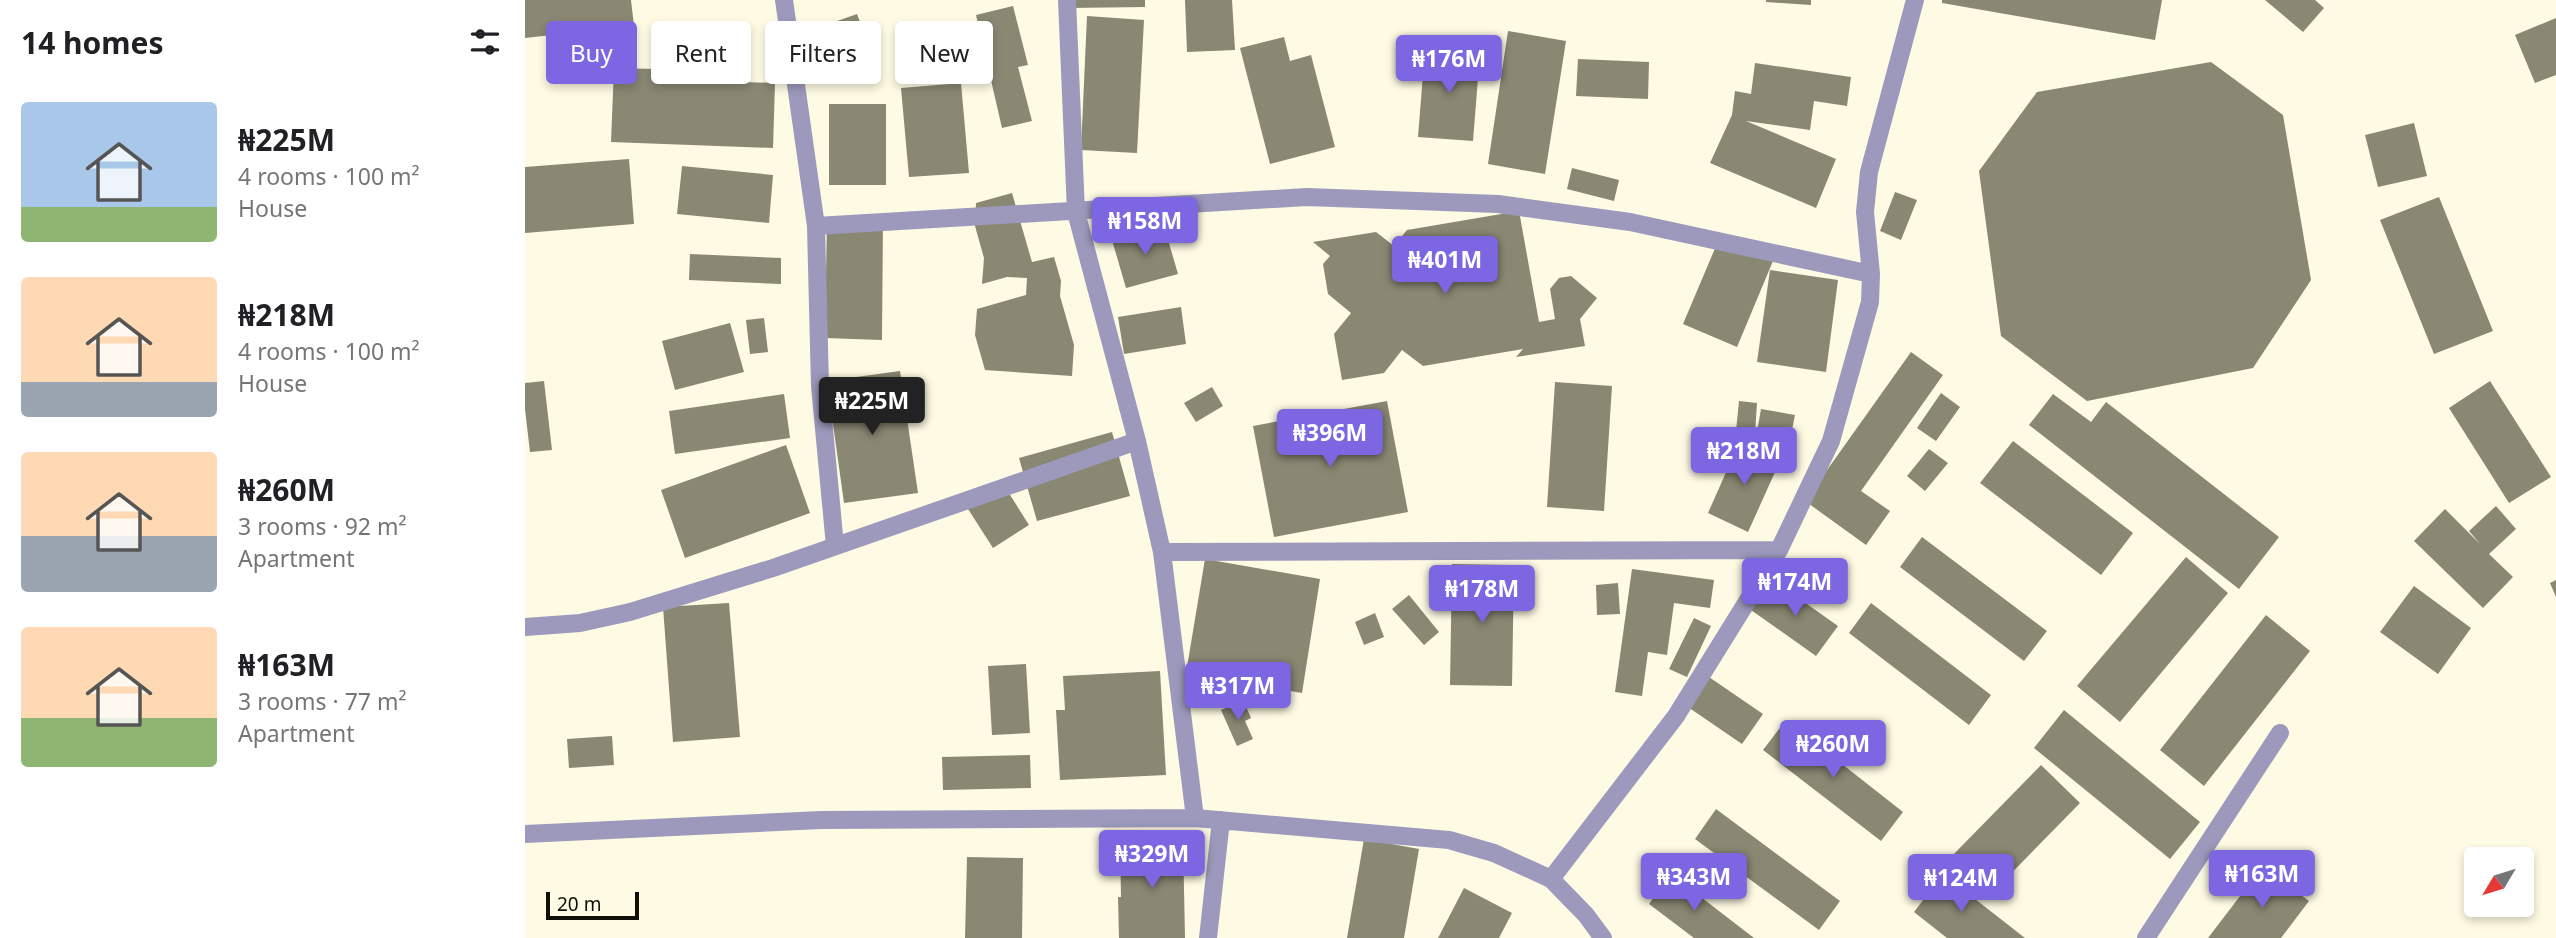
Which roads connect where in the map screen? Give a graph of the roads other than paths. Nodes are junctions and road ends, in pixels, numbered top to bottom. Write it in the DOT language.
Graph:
graph roads {
  1 [pos="784,0"];
  2 [pos="1067,0"];
  3 [pos="1915,0"];
  4 [pos="1076,212"];
  5 [pos="816,226"];
  6 [pos="1871,274"];
  7 [pos="1137,441"];
  8 [pos="835,546"];
  9 [pos="1779,550"];
  10 [pos="1163,552"];
  11 [pos="525,627"];
  12 [pos="2280,733"];
  13 [pos="1195,818"];
  14 [pos="1221,820"];
  15 [pos="525,834"];
  16 [pos="1551,879"];
  17 [pos="1208,938"];
  18 [pos="1603,938"];
  19 [pos="2146,938"];
  1 -- 5 [label="street"];
  2 -- 4 [label="street"];
  3 -- 6 [label="street"];
  4 -- 5 [label="street"];
  4 -- 6 [label="street"];
  4 -- 7 [label="street"];
  5 -- 8 [label="street"];
  6 -- 9 [label="street"];
  7 -- 8 [label="street"];
  7 -- 10 [label="street"];
  8 -- 11 [label="street"];
  9 -- 10 [label="street"];
  9 -- 16 [label="street"];
  10 -- 13 [label="street"];
  12 -- 19 [label="street"];
  13 -- 14 [label="street"];
  13 -- 15 [label="street"];
  14 -- 16 [label="street"];
  14 -- 17 [label="street"];
  16 -- 18 [label="street"];
}
